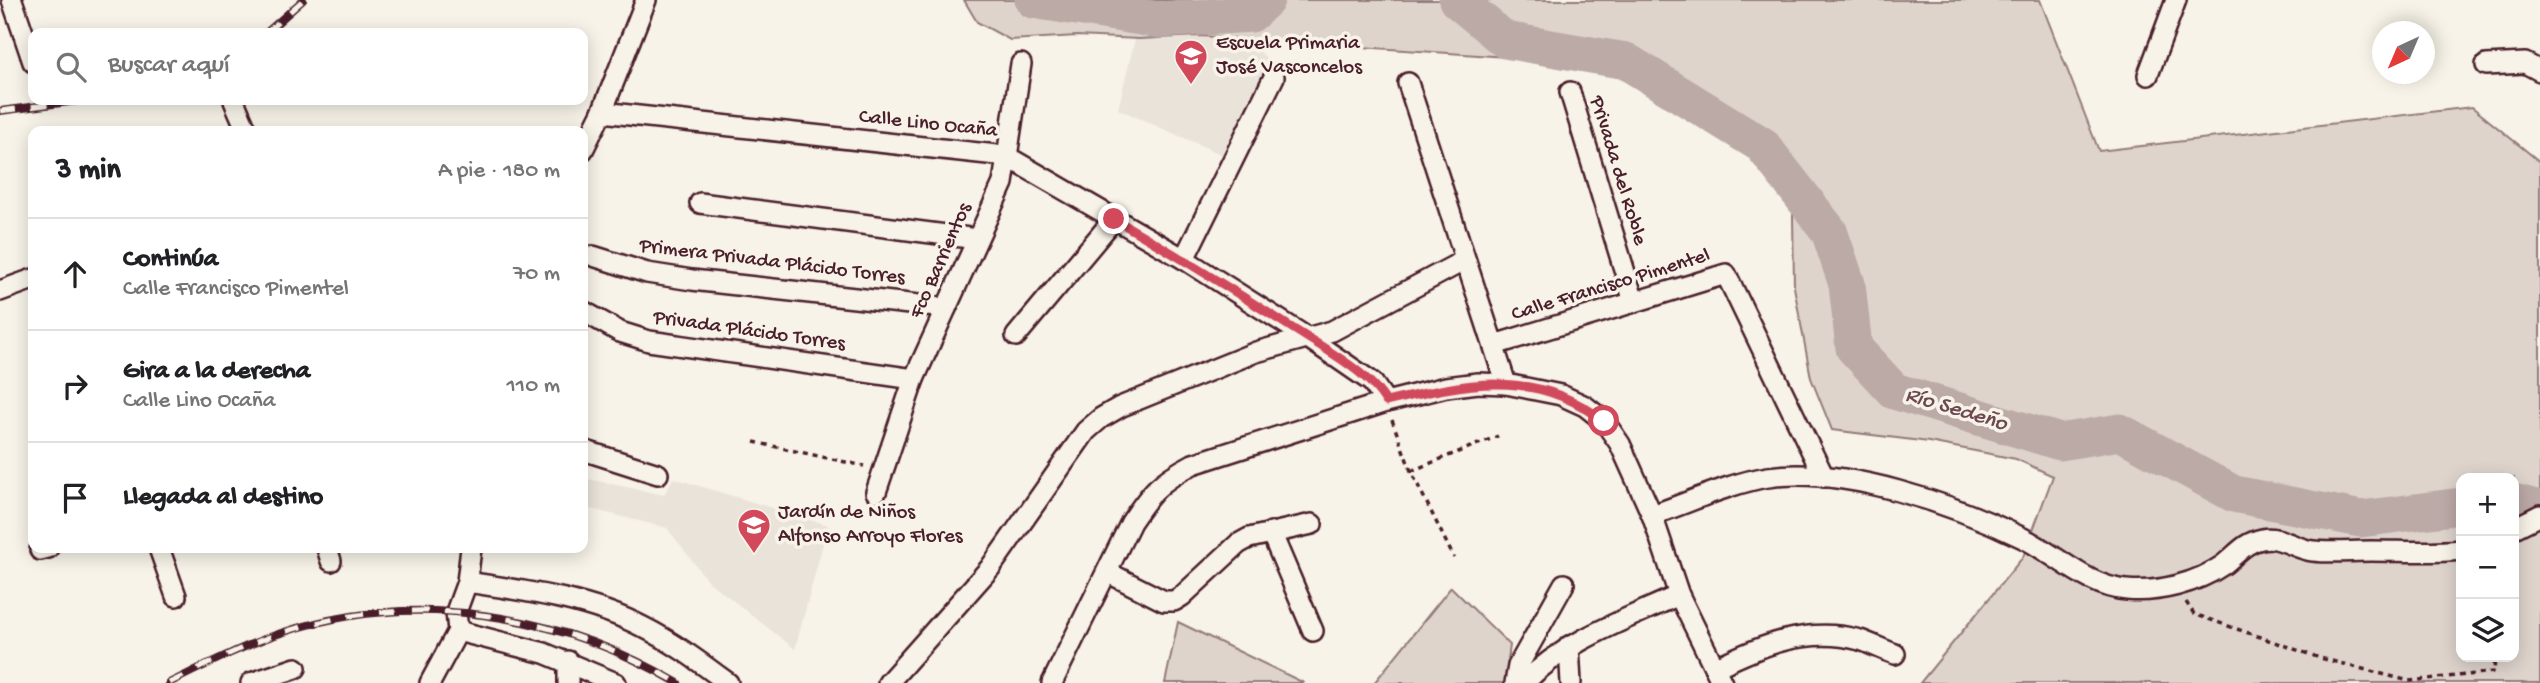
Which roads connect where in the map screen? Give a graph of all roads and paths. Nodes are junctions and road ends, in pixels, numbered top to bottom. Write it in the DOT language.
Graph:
graph roads {
  1 [pos="12,0"];
  2 [pos="646,0"];
  3 [pos="2176,0"];
  4 [pos="28,47"];
  5 [pos="1021,64"];
  6 [pos="2486,65"];
  7 [pos="2540,71"];
  8 [pos="2148,75"];
  9 [pos="1274,77"];
  10 [pos="1408,83"];
  11 [pos="1570,92"];
  12 [pos="236,105"];
  13 [pos="602,112"];
  14 [pos="245,126"];
  15 [pos="588,140"];
  16 [pos="1006,156"];
  17 [pos="701,202"];
  18 [pos="1114,219"];
  19 [pos="977,239"];
  20 [pos="593,256"];
  21 [pos="1184,259"];
  22 [pos="1465,260"];
  23 [pos="28,281"];
  24 [pos="0,291"];
  25 [pos="1634,302"];
  26 [pos="946,308"];
  27 [pos="588,314"];
  28 [pos="1016,336"];
  29 [pos="1308,338"];
  30 [pos="1494,345"];
  31 [pos="914,379"];
  32 [pos="1506,384"];
  33 [pos="1386,402"];
  34 [pos="1498,436"];
  35 [pos="754,442"];
  36 [pos="588,452"];
  37 [pos="883,471"];
  38 [pos="1411,471"];
  39 [pos="658,474"];
  40 [pos="1824,477"];
  41 [pos="876,492"];
  42 [pos="1652,515"];
  43 [pos="2540,515"];
  44 [pos="1312,524"];
  45 [pos="2519,526"];
  46 [pos="1271,532"];
  47 [pos="2456,551"];
  48 [pos="161,553"];
  49 [pos="470,553"];
  50 [pos="1454,558"];
  51 [pos="1107,572"];
  52 [pos="467,582"];
  53 [pos="1564,584"];
  54 [pos="2175,586"];
  55 [pos="176,596"];
  56 [pos="1679,596"];
  57 [pos="458,631"];
  58 [pos="1312,631"];
  59 [pos="1569,646"];
  60 [pos="1895,654"];
  61 [pos="568,661"];
  62 [pos="2495,662"];
  63 [pos="296,668"];
  64 [pos="1719,676"];
  65 [pos="251,683"];
  66 [pos="430,683"];
  67 [pos="568,683"];
  68 [pos="616,683"];
  69 [pos="728,683"];
  70 [pos="888,683"];
  71 [pos="1052,683"];
  72 [pos="1515,683"];
  73 [pos="1524,683"];
  74 [pos="1571,683"];
  1 -- 4 [label="street"];
  2 -- 13 [label="street"];
  3 -- 8 [label="street"];
  5 -- 16 [label="street, Fco Barrientos"];
  6 -- 7 [label="street"];
  9 -- 21 [label="street"];
  10 -- 22 [label="street"];
  11 -- 25 [label="street, Privada del Roble"];
  12 -- 14 [label="street"];
  13 -- 15 [label="street"];
  13 -- 16 [label="street, Calle Lino Ocaña"];
  16 -- 18 [label="street, Calle Lino Ocaña"];
  16 -- 19 [label="street, Fco Barrientos"];
  17 -- 19 [label="street"];
  18 -- 21 [label="street, Calle Lino Ocaña"];
  18 -- 28 [label="street"];
  19 -- 26 [label="street, Fco Barrientos"];
  20 -- 26 [label="street, Primera Privada Plácido Torres"];
  21 -- 29 [label="street, Calle Lino Ocaña"];
  22 -- 29 [label="street"];
  22 -- 30 [label="street"];
  23 -- 24 [label="street"];
  25 -- 30 [label="street, Calle Francisco Pimentel"];
  25 -- 40 [label="street, Calle Francisco Pimentel"];
  26 -- 31 [label="street, Fco Barrientos"];
  27 -- 31 [label="street, Privada Plácido Torres"];
  29 -- 33 [label="street, Calle Lino Ocaña"];
  29 -- 70 [label="street"];
  30 -- 32 [label="street"];
  31 -- 37 [label="street, Fco Barrientos"];
  32 -- 33 [label="street"];
  32 -- 42 [label="street"];
  33 -- 38 [label="path"];
  33 -- 51 [label="street"];
  34 -- 38 [label="path"];
  35 -- 37 [label="path"];
  36 -- 39 [label="street"];
  37 -- 41 [label="street, Fco Barrientos"];
  38 -- 50 [label="path"];
  40 -- 42 [label="street"];
  40 -- 54 [label="street"];
  42 -- 56 [label="street"];
  43 -- 45 [label="street"];
  44 -- 46 [label="street"];
  46 -- 51 [label="street"];
  46 -- 58 [label="street"];
  47 -- 54 [label="street"];
  48 -- 55 [label="street"];
  49 -- 52 [label="street"];
  51 -- 71 [label="street"];
  52 -- 57 [label="street"];
  52 -- 69 [label="street"];
  53 -- 72 [label="street"];
  54 -- 62 [label="path"];
  56 -- 59 [label="street"];
  56 -- 64 [label="street"];
  57 -- 61 [label="street"];
  57 -- 66 [label="street"];
  59 -- 73 [label="street"];
  59 -- 74 [label="street"];
  60 -- 64 [label="street"];
  61 -- 67 [label="street"];
  61 -- 68 [label="street"];
  63 -- 65 [label="street"];
}
